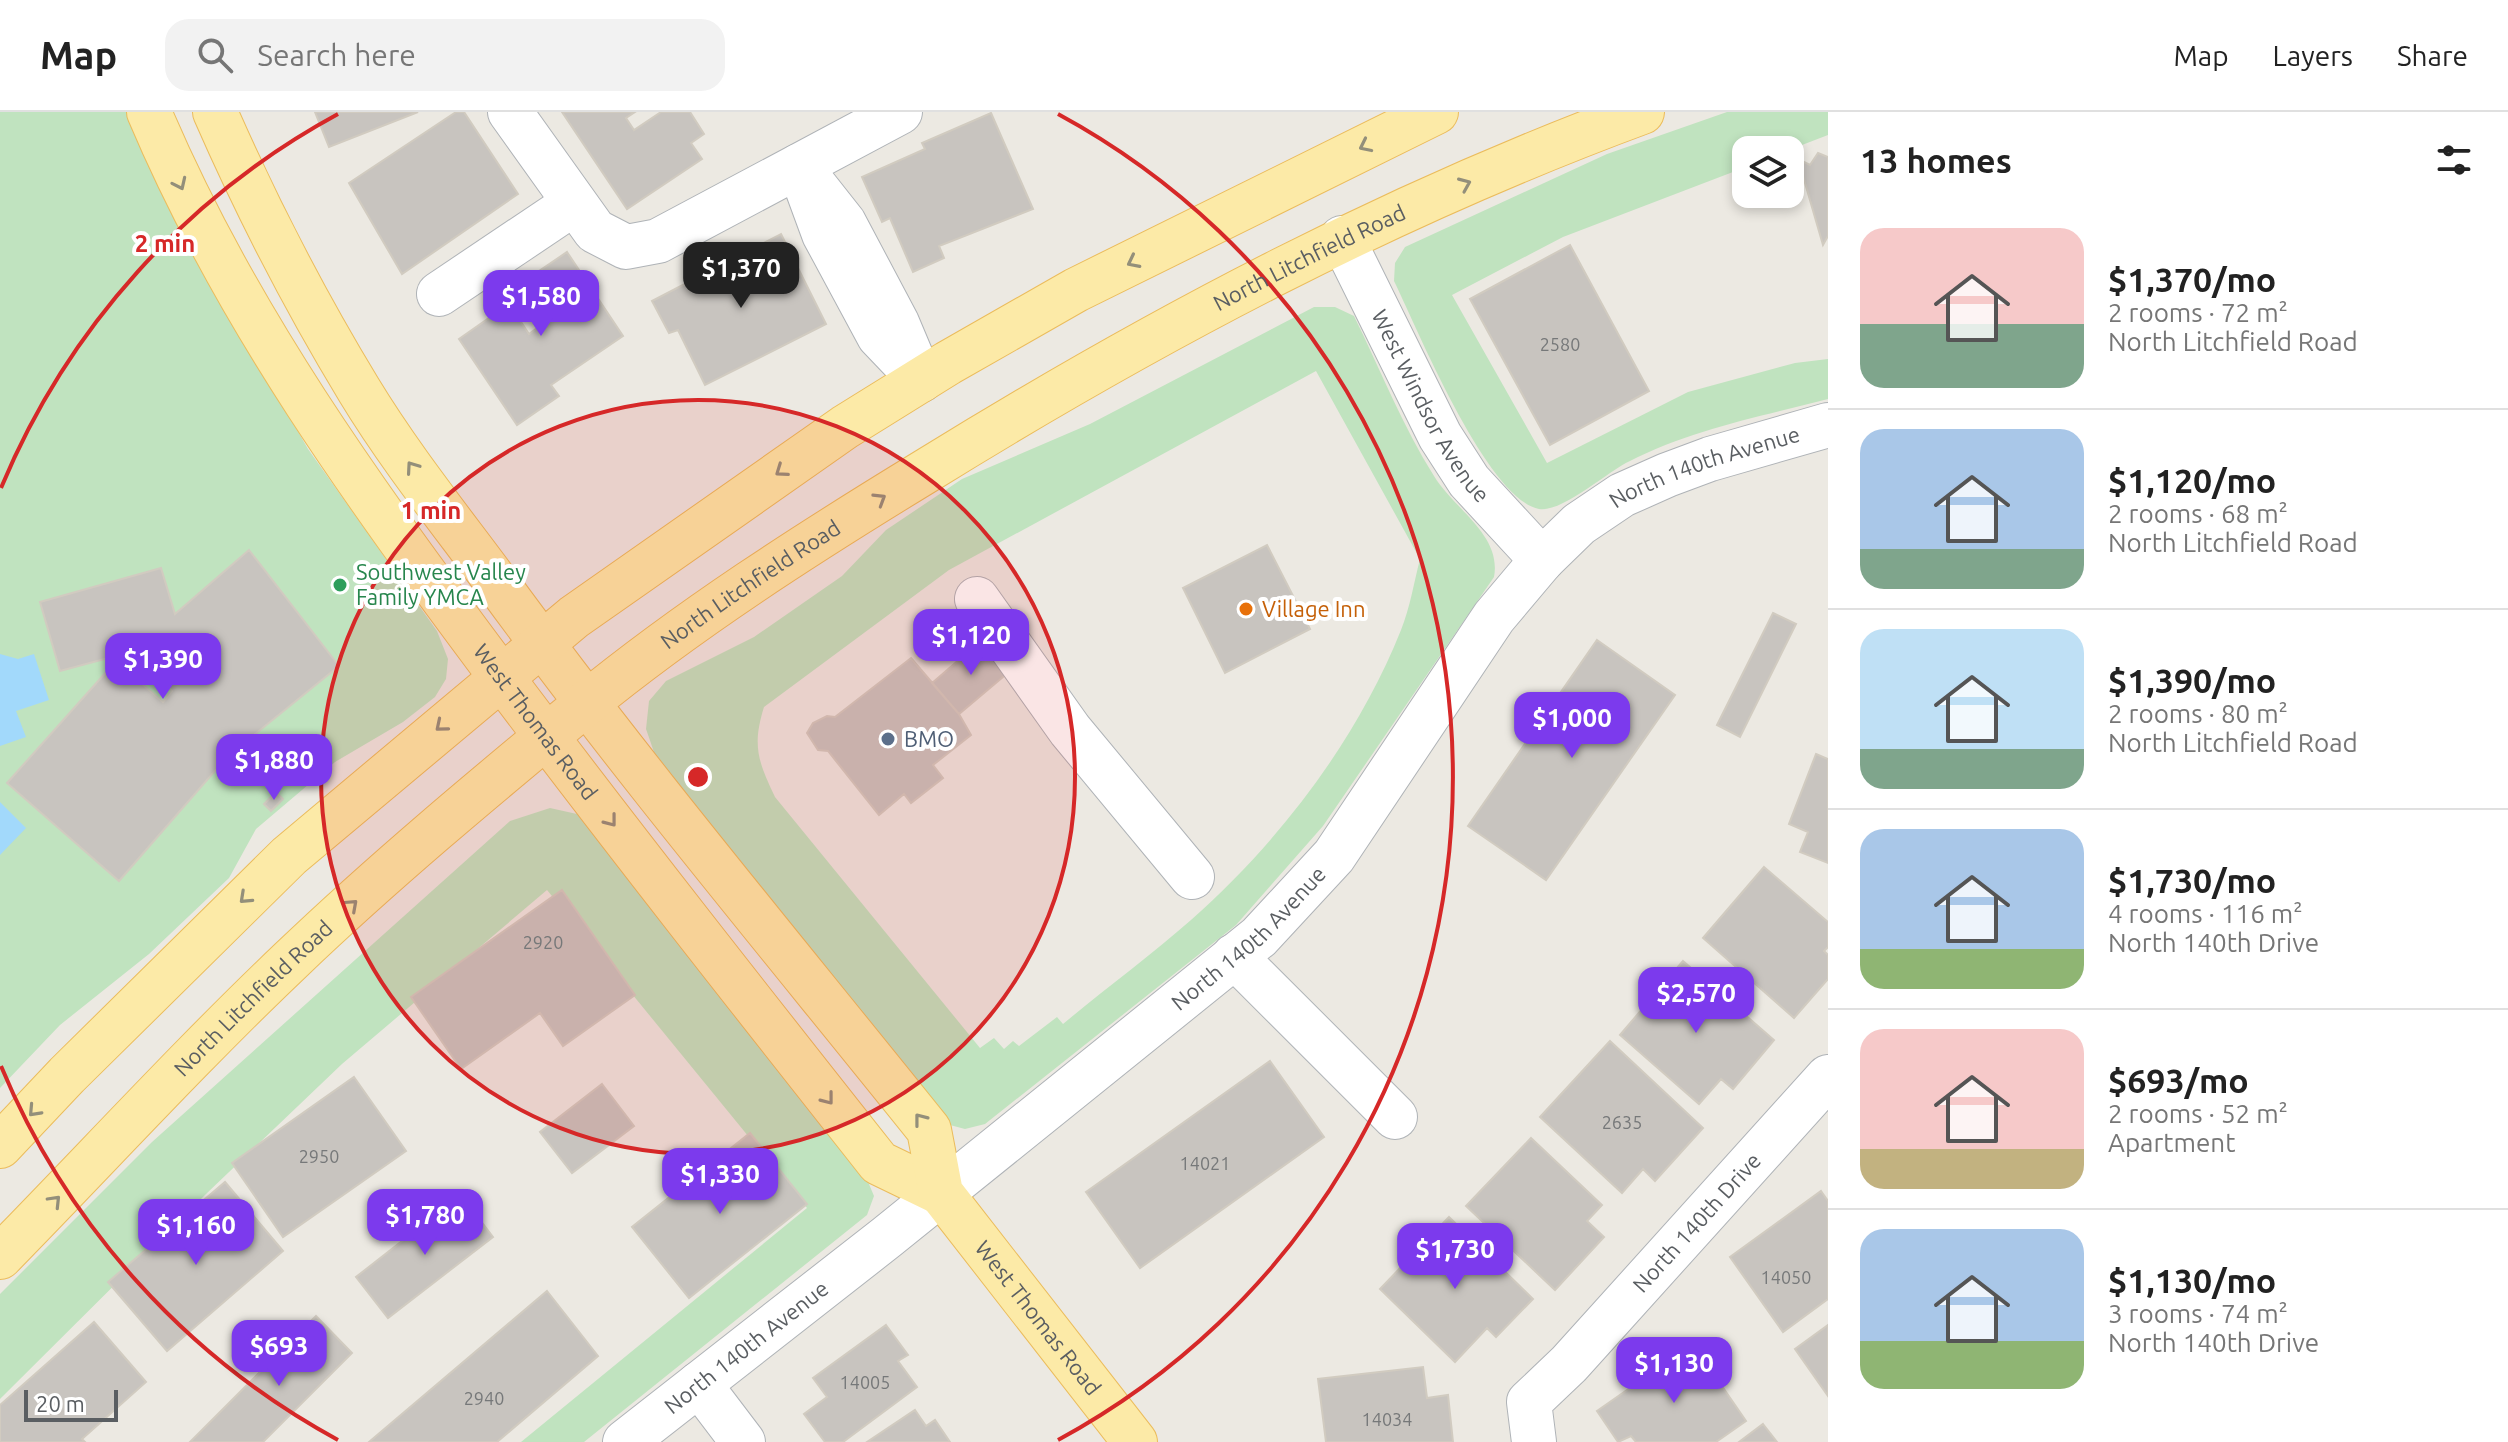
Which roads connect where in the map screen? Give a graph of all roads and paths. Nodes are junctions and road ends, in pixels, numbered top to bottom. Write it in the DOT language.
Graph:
graph roads {
  1 [pos="149,112"];
  2 [pos="215,112"];
  3 [pos="510,112"];
  4 [pos="900,112"];
  5 [pos="1436,112"];
  6 [pos="1642,112"];
  7 [pos="799,166"];
  8 [pos="573,204"];
  9 [pos="1342,238"];
  10 [pos="439,294"];
  11 [pos="921,380"];
  12 [pos="1828,425"];
  13 [pos="1542,560"];
  14 [pos="977,599"];
  15 [pos="541,643"];
  16 [pos="502,677"];
  17 [pos="587,703"];
  18 [pos="546,738"];
  19 [pos="1192,877"];
  20 [pos="1234,956"];
  21 [pos="1822,1098"];
  22 [pos="1395,1117"];
  23 [pos="0,1146"];
  24 [pos="941,1193"];
  25 [pos="0,1257"];
  26 [pos="699,1384"];
  27 [pos="1532,1422"];
  28 [pos="625,1442"];
  29 [pos="743,1442"];
  30 [pos="1135,1442"];
  1 -- 16 [label="main road, West Thomas Road, one-way"];
  15 -- 2 [label="main road, West Thomas Road, one-way"];
  3 -- 8 [label="street"];
  4 -- 7 [label="street"];
  5 -- 11 [label="main road, one-way"];
  9 -- 6 [label="main road, North Litchfield Road, one-way"];
  7 -- 8 [label="street"];
  7 -- 11 [label="street"];
  8 -- 10 [label="street"];
  9 -- 13 [label="street, West Windsor Avenue"];
  17 -- 9 [label="main road, North Litchfield Road, one-way"];
  11 -- 15 [label="main road, one-way"];
  12 -- 13 [label="street, North 140th Avenue"];
  13 -- 20 [label="street, North 140th Avenue"];
  14 -- 19 [label="street"];
  15 -- 16 [label="main road"];
  15 -- 17 [label="main road, West Thomas Road"];
  16 -- 18 [label="main road, West Thomas Road"];
  16 -- 23 [label="main road, one-way"];
  17 -- 18 [label="main road, North Litchfield Road"];
  24 -- 17 [label="main road, West Thomas Road, one-way"];
  18 -- 24 [label="main road, West Thomas Road, one-way"];
  25 -- 18 [label="main road, North Litchfield Road, one-way"];
  20 -- 22 [label="street"];
  20 -- 24 [label="street, North 140th Avenue"];
  21 -- 27 [label="street, North 140th Drive"];
  24 -- 26 [label="street, North 140th Avenue"];
  24 -- 30 [label="main road, West Thomas Road"];
  26 -- 28 [label="street, North 140th Avenue"];
  26 -- 29 [label="street"];
}
